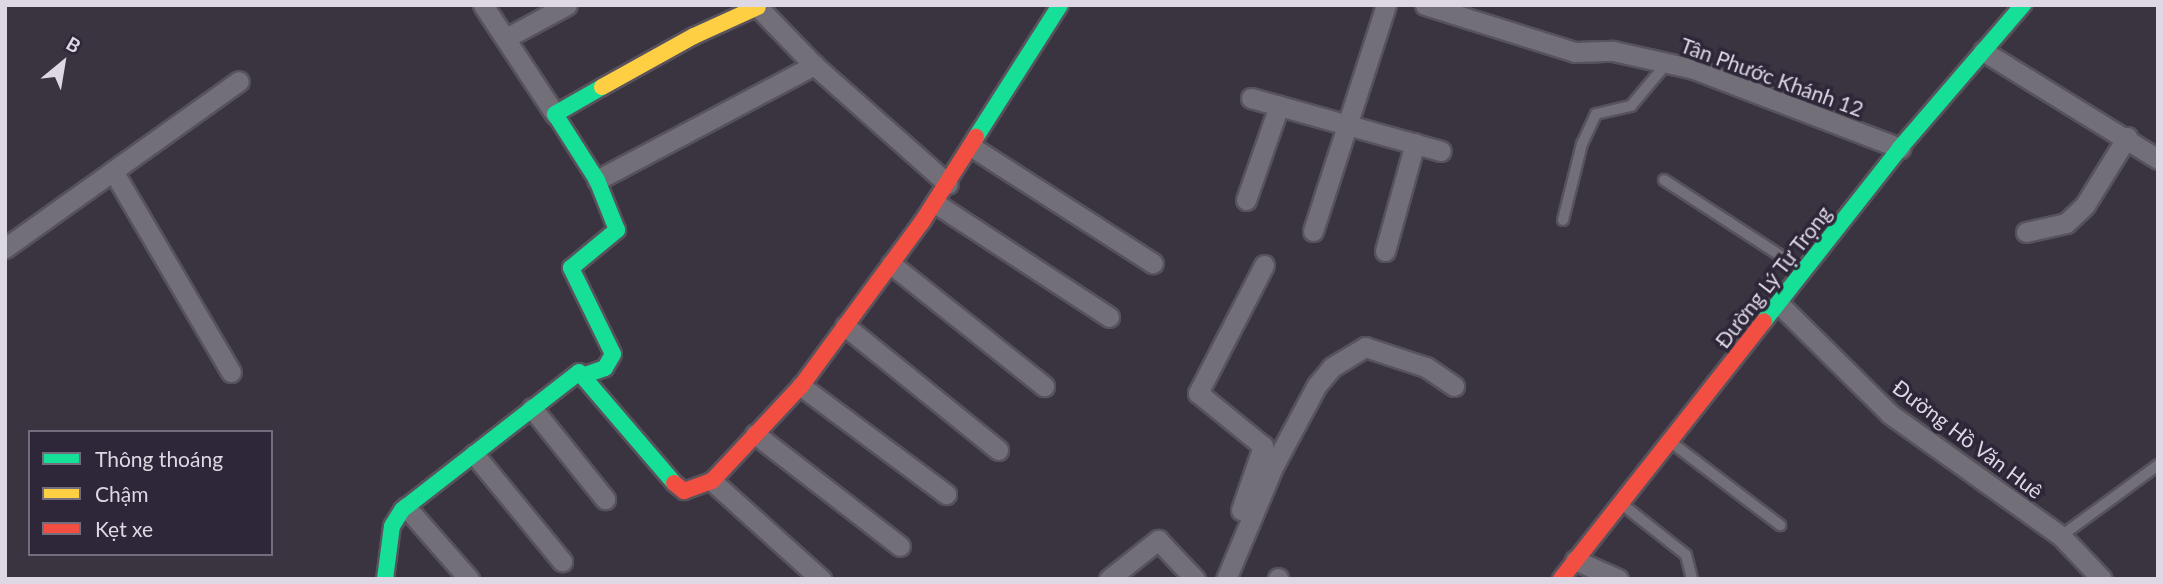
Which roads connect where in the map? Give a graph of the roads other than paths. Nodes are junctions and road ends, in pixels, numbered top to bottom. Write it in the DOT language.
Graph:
graph roads {
  1 [pos="483,5"];
  2 [pos="567,5"];
  3 [pos="1060,5"];
  4 [pos="1386,5"];
  5 [pos="1425,5"];
  6 [pos="2023,5"];
  7 [pos="757,6"];
  8 [pos="1466,12"];
  9 [pos="506,38"];
  10 [pos="1983,51"];
  11 [pos="1667,63"];
  12 [pos="814,65"];
  13 [pos="239,81"];
  14 [pos="1251,98"];
  15 [pos="1279,106"];
  16 [pos="555,114"];
  17 [pos="1346,124"];
  18 [pos="2127,137"];
  19 [pos="1415,143"];
  20 [pos="972,147"];
  21 [pos="1900,148"];
  22 [pos="1441,151"];
  23 [pos="2158,159"];
  24 [pos="113,171"];
  25 [pos="597,180"];
  26 [pos="1664,180"];
  27 [pos="948,184"];
  28 [pos="1246,200"];
  29 [pos="935,203"];
  30 [pos="1563,220"];
  31 [pos="1313,231"];
  32 [pos="2026,232"];
  33 [pos="5,247"];
  34 [pos="1385,251"];
  35 [pos="1153,263"];
  36 [pos="891,264"];
  37 [pos="1264,265"];
  38 [pos="1803,270"];
  39 [pos="1779,303"];
  40 [pos="1109,317"];
  41 [pos="845,326"];
  42 [pos="231,372"];
  43 [pos="585,375"];
  44 [pos="801,386"];
  45 [pos="1044,386"];
  46 [pos="1454,386"];
  47 [pos="532,408"];
  48 [pos="755,434"];
  49 [pos="1671,442"];
  50 [pos="998,450"];
  51 [pos="474,454"];
  52 [pos="2158,465"];
  53 [pos="712,481"];
  54 [pos="946,494"];
  55 [pos="605,499"];
  56 [pos="1622,505"];
  57 [pos="406,507"];
  58 [pos="1780,525"];
  59 [pos="2061,536"];
  60 [pos="900,546"];
  61 [pos="1575,560"];
  62 [pos="562,561"];
  63 [pos="385,579"];
  64 [pos="469,579"];
  65 [pos="821,579"];
  66 [pos="1109,579"];
  67 [pos="1195,579"];
  68 [pos="1212,579"];
  69 [pos="1226,579"];
  70 [pos="1561,579"];
  71 [pos="1618,579"];
  72 [pos="1692,579"];
  73 [pos="2102,579"];
  1 -- 9 [label="street"];
  2 -- 9 [label="street"];
  3 -- 20 [label="street"];
  4 -- 17 [label="street"];
  5 -- 8 [label="street, Tân Phước Khánh 12"];
  6 -- 10 [label="street, Đường Lý Tự Trọng"];
  7 -- 12 [label="street"];
  7 -- 16 [label="street"];
  8 -- 11 [label="street, Tân Phước Khánh 12"];
  9 -- 16 [label="street"];
  10 -- 18 [label="street"];
  10 -- 21 [label="street, Đường Lý Tự Trọng"];
  11 -- 21 [label="street, Tân Phước Khánh 12"];
  11 -- 30 [label="lane"];
  12 -- 25 [label="street"];
  12 -- 27 [label="street"];
  13 -- 24 [label="street"];
  14 -- 15 [label="street"];
  15 -- 17 [label="street"];
  15 -- 28 [label="street"];
  16 -- 25 [label="street"];
  17 -- 19 [label="street"];
  17 -- 31 [label="street"];
  18 -- 23 [label="street"];
  18 -- 32 [label="street"];
  19 -- 22 [label="street"];
  19 -- 34 [label="street"];
  20 -- 27 [label="street"];
  20 -- 35 [label="street"];
  21 -- 38 [label="street, Đường Lý Tự Trọng"];
  24 -- 33 [label="street"];
  24 -- 42 [label="street"];
  25 -- 43 [label="street"];
  26 -- 38 [label="lane"];
  27 -- 29 [label="street"];
  29 -- 36 [label="street"];
  29 -- 40 [label="street"];
  36 -- 41 [label="street"];
  36 -- 45 [label="street"];
  37 -- 68 [label="street"];
  38 -- 39 [label="street, Đường Lý Tự Trọng"];
  39 -- 49 [label="street, Đường Lý Tự Trọng"];
  39 -- 59 [label="street, Đường Hồ Văn Huê"];
  41 -- 44 [label="street"];
  41 -- 50 [label="street"];
  43 -- 47 [label="street"];
  43 -- 53 [label="street"];
  44 -- 48 [label="street"];
  44 -- 54 [label="street"];
  46 -- 69 [label="street"];
  47 -- 51 [label="street"];
  47 -- 55 [label="street"];
  48 -- 53 [label="street"];
  48 -- 60 [label="street"];
  49 -- 56 [label="street, Đường Lý Tự Trọng"];
  49 -- 58 [label="lane"];
  51 -- 57 [label="street"];
  51 -- 62 [label="street"];
  52 -- 59 [label="lane"];
  53 -- 65 [label="street"];
  56 -- 61 [label="street, Đường Lý Tự Trọng"];
  56 -- 72 [label="lane"];
  57 -- 63 [label="street"];
  57 -- 64 [label="street"];
  59 -- 73 [label="street, Đường Hồ Văn Huê"];
  61 -- 70 [label="street, Đường Lý Tự Trọng"];
  61 -- 71 [label="street"];
  66 -- 67 [label="street"];
}
